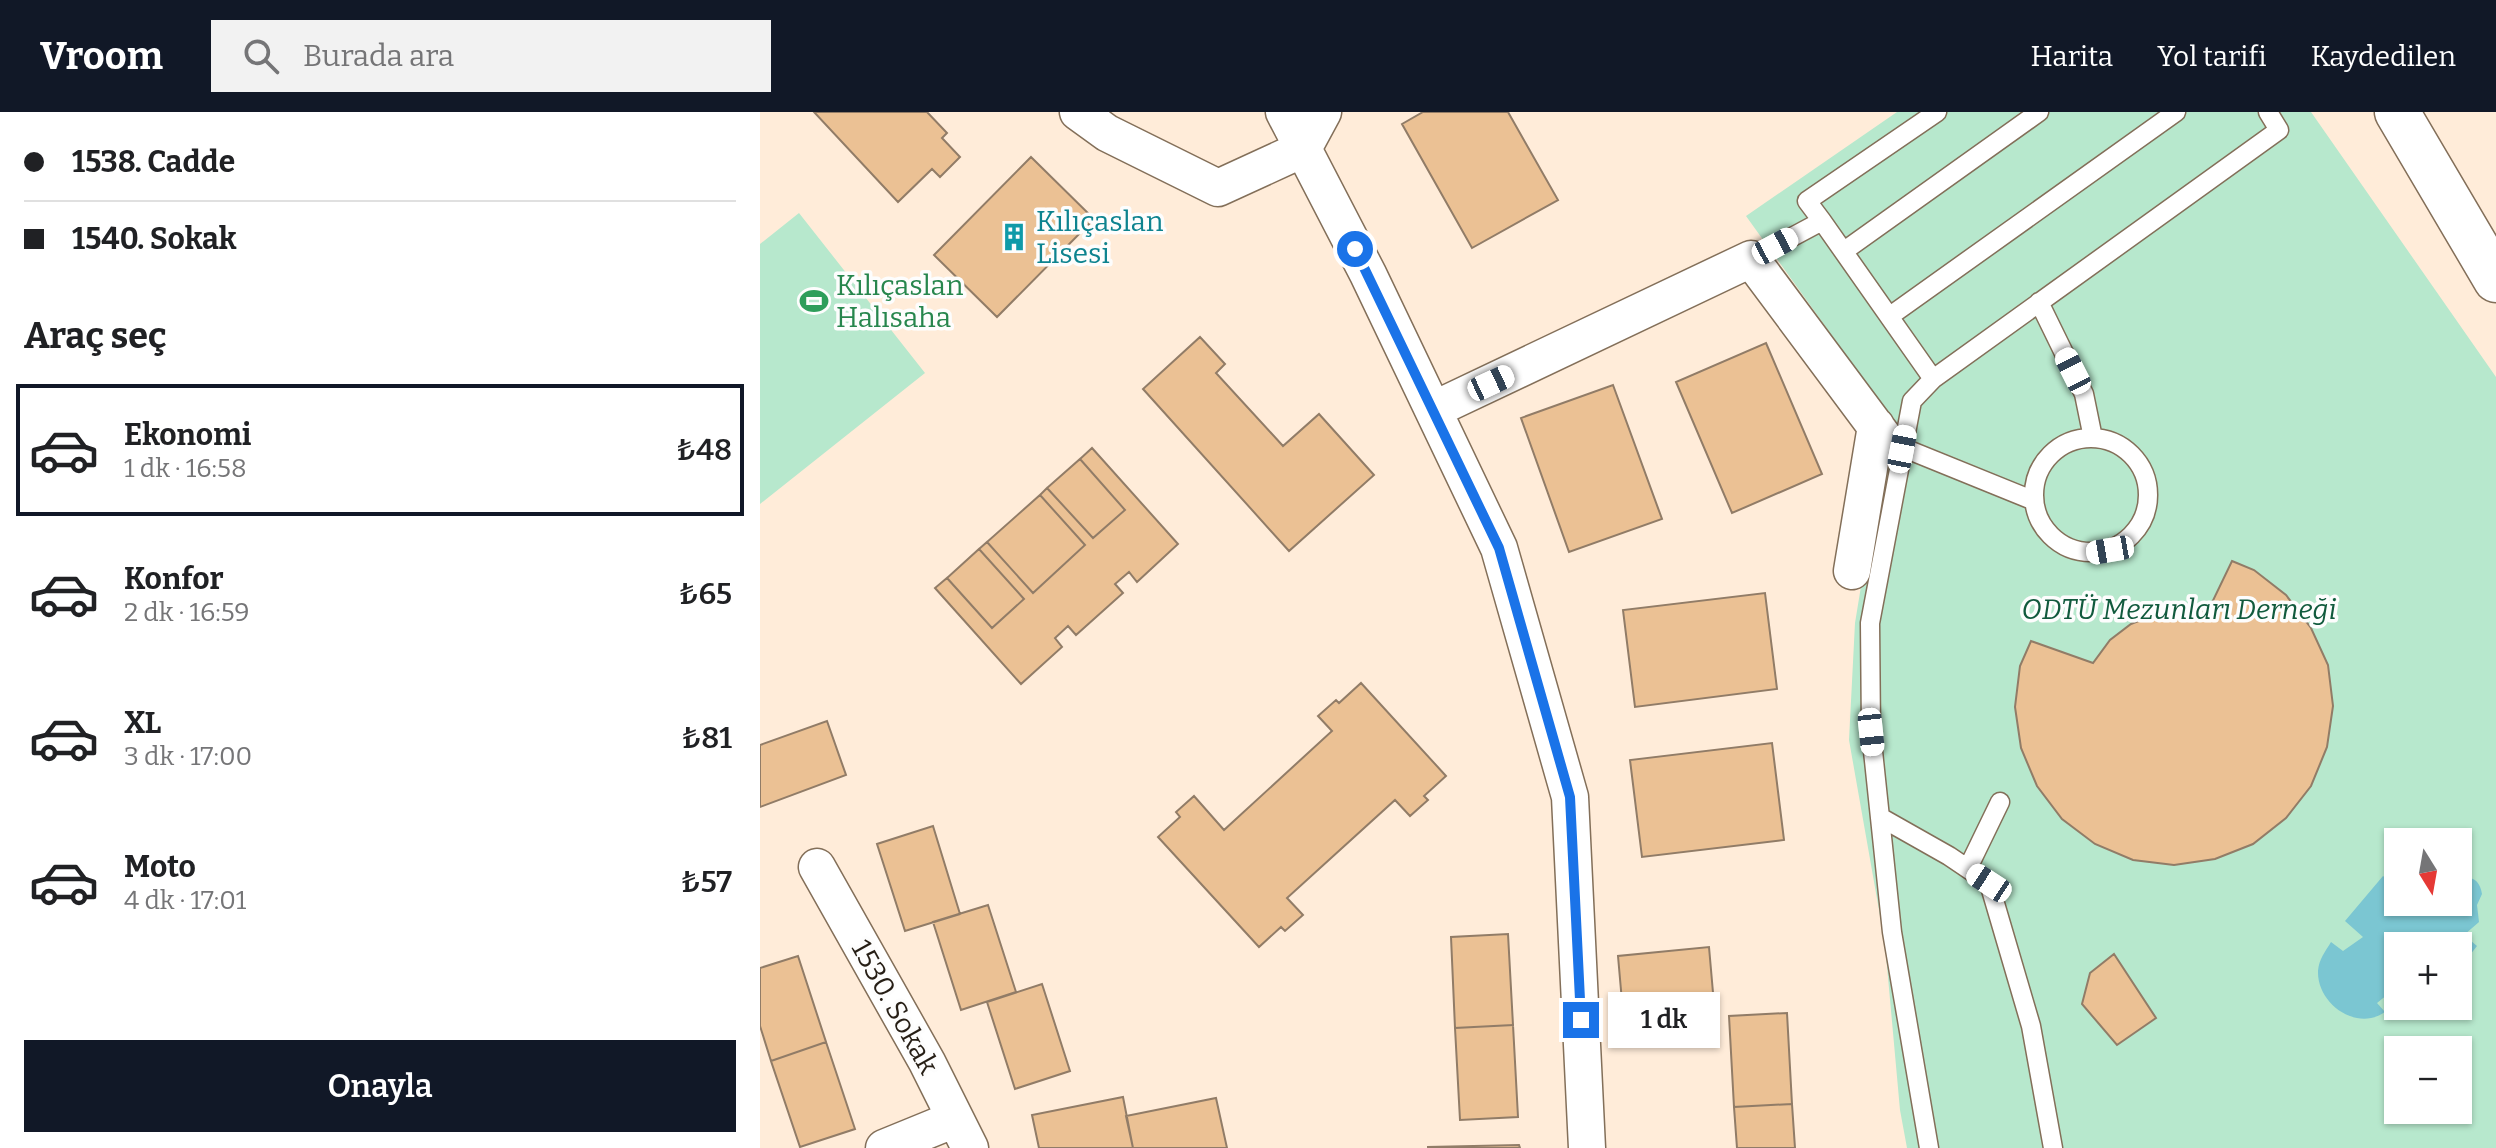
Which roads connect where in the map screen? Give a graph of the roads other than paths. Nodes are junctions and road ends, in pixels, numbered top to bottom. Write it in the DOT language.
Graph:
graph roads {
  1 [pos="1078,112"];
  2 [pos="1284,112"];
  3 [pos="1323,112"];
  4 [pos="1937,112"];
  5 [pos="2039,112"];
  6 [pos="2176,112"];
  7 [pos="2268,112"];
  8 [pos="2397,112"];
  9 [pos="1303,149"];
  10 [pos="1822,221"];
  11 [pos="1844,251"];
  12 [pos="1751,259"];
  13 [pos="2496,280"];
  14 [pos="2039,302"];
  15 [pos="1890,316"];
  16 [pos="1933,379"];
  17 [pos="1433,410"];
  18 [pos="1888,438"];
  19 [pos="2093,438"];
  20 [pos="2032,500"];
  21 [pos="1852,571"];
  22 [pos="2000,802"];
  23 [pos="1880,817"];
  24 [pos="817,867"];
  25 [pos="1968,868"];
  26 [pos="962,1134"];
  27 [pos="884,1148"];
  28 [pos="1587,1148"];
  29 [pos="1929,1148"];
  30 [pos="2053,1148"];
  1 -- 9 [label="street"];
  2 -- 9 [label="street"];
  3 -- 9 [label="street"];
  4 -- 10 [label="lane"];
  5 -- 11 [label="lane"];
  6 -- 15 [label="lane"];
  7 -- 14 [label="lane"];
  8 -- 13 [label="main road"];
  9 -- 17 [label="street"];
  10 -- 11 [label="lane"];
  10 -- 12 [label="lane"];
  11 -- 15 [label="lane"];
  12 -- 17 [label="street"];
  12 -- 18 [label="street"];
  14 -- 16 [label="lane"];
  14 -- 19 [label="lane"];
  15 -- 16 [label="lane"];
  16 -- 18 [label="lane"];
  17 -- 28 [label="street"];
  18 -- 20 [label="lane"];
  18 -- 21 [label="street"];
  18 -- 23 [label="lane"];
  19 -- 20 [label="lane"];
  19 -- 20 [label="lane"];
  22 -- 25 [label="lane"];
  23 -- 25 [label="lane"];
  23 -- 29 [label="lane"];
  24 -- 26 [label="street, 1530. Sokak"];
  25 -- 30 [label="lane"];
  26 -- 27 [label="street"];
}
